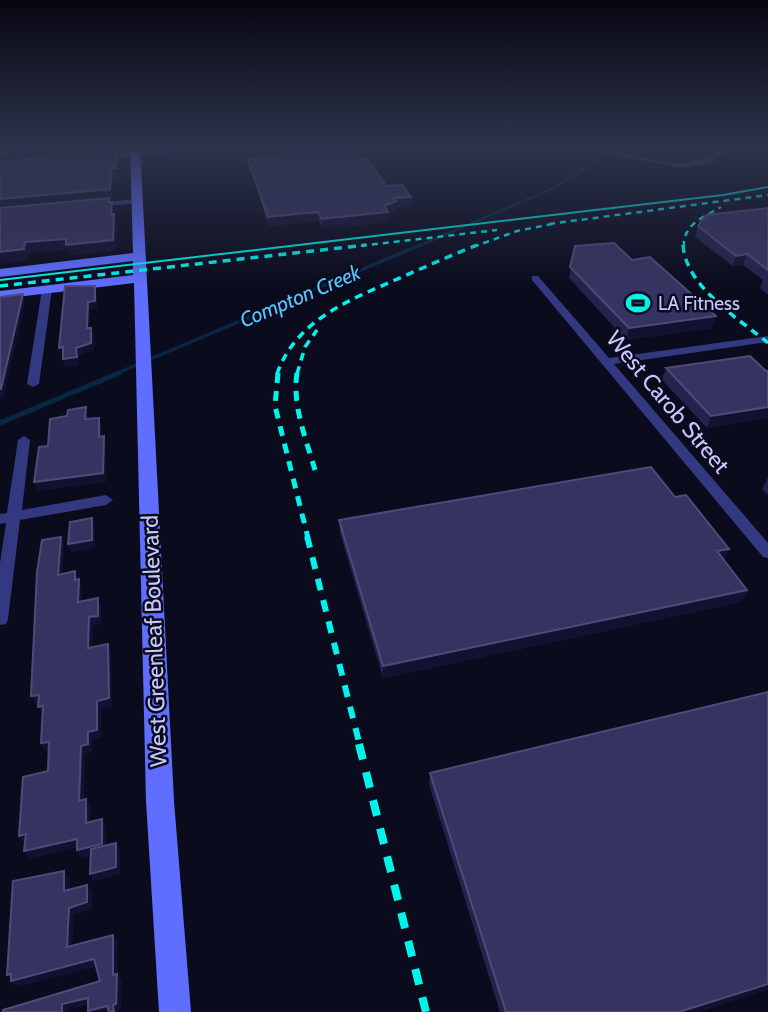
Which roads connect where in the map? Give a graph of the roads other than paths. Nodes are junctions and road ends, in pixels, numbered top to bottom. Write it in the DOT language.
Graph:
graph roads {
  1 [pos="137,193"];
  2 [pos="137,201"];
  3 [pos="80,206"];
  4 [pos="139,268"];
  5 [pos="0,273"];
  6 [pos="536,278"];
  7 [pos="47,289"];
  8 [pos="0,295"];
  9 [pos="768,340"];
  10 [pos="607,362"];
  11 [pos="33,384"];
  12 [pos="24,440"];
  13 [pos="106,500"];
  14 [pos="7,518"];
  15 [pos="768,553"];
  16 [pos="0,619"];
  17 [pos="175,1012"];
  1 -- 2 [label="street, West Greenleaf Boulevard"];
  2 -- 3 [label="street"];
  2 -- 4 [label="street, West Greenleaf Boulevard"];
  4 -- 5 [label="street"];
  4 -- 7 [label="street"];
  4 -- 17 [label="street, West Greenleaf Boulevard"];
  6 -- 10 [label="street, West Carob Street"];
  7 -- 8 [label="street"];
  7 -- 11 [label="street"];
  9 -- 10 [label="street"];
  10 -- 15 [label="street, West Carob Street"];
  12 -- 14 [label="street"];
  13 -- 14 [label="street"];
  14 -- 16 [label="street"];
}
